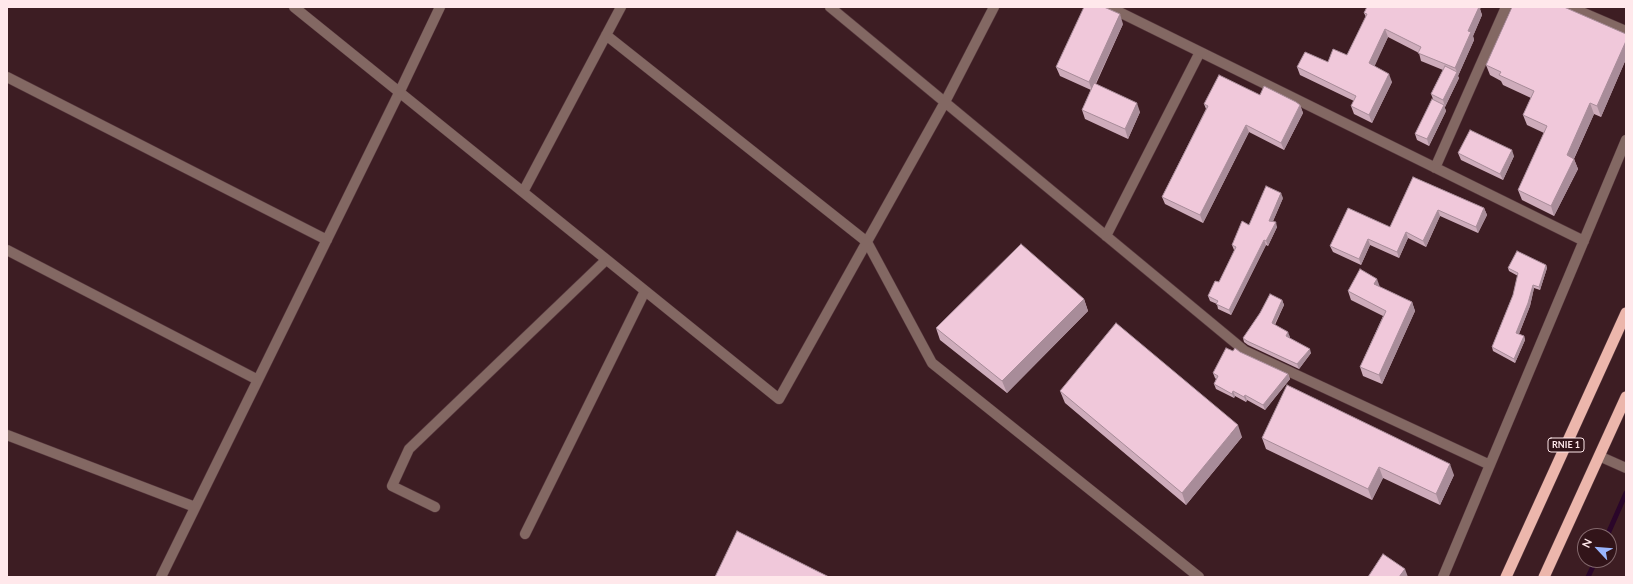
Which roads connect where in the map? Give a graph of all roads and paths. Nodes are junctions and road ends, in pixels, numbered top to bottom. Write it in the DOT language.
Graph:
graph roads {
  1 [pos="294,7"];
  2 [pos="440,7"];
  3 [pos="621,7"];
  4 [pos="830,7"];
  5 [pos="994,7"];
  6 [pos="1108,7"];
  7 [pos="1506,7"];
  8 [pos="1570,7"];
  9 [pos="1626,31"];
  10 [pos="606,35"];
  11 [pos="1200,52"];
  12 [pos="7,77"];
  13 [pos="400,91"];
  14 [pos="945,102"];
  15 [pos="1626,140"];
  16 [pos="1435,168"];
  17 [pos="523,192"];
  18 [pos="1106,236"];
  19 [pos="327,240"];
  20 [pos="1584,241"];
  21 [pos="867,242"];
  22 [pos="7,250"];
  23 [pos="606,260"];
  24 [pos="645,291"];
  25 [pos="1626,314"];
  26 [pos="258,380"];
  27 [pos="1626,397"];
  28 [pos="7,435"];
  29 [pos="1599,456"];
  30 [pos="1490,465"];
  31 [pos="1626,468"];
  32 [pos="195,507"];
  33 [pos="435,507"];
  34 [pos="525,534"];
  35 [pos="161,577"];
  36 [pos="1199,577"];
  37 [pos="1443,577"];
  38 [pos="1506,577"];
  39 [pos="1544,577"];
  1 -- 13 [label="street"];
  2 -- 13 [label="street"];
  3 -- 10 [label="street"];
  4 -- 14 [label="street"];
  5 -- 14 [label="street"];
  6 -- 11 [label="street"];
  7 -- 16 [label="street"];
  8 -- 9 [label="street"];
  10 -- 17 [label="street"];
  10 -- 21 [label="street"];
  11 -- 16 [label="street"];
  11 -- 18 [label="street"];
  12 -- 19 [label="street"];
  13 -- 17 [label="street"];
  13 -- 19 [label="street"];
  14 -- 18 [label="street"];
  14 -- 21 [label="street"];
  15 -- 20 [label="street"];
  16 -- 20 [label="street"];
  17 -- 23 [label="street"];
  18 -- 30 [label="street"];
  19 -- 26 [label="street"];
  20 -- 30 [label="street"];
  21 -- 24 [label="street"];
  21 -- 36 [label="street"];
  22 -- 26 [label="street"];
  23 -- 24 [label="street"];
  23 -- 33 [label="street"];
  24 -- 34 [label="street"];
  25 -- 38 [label="highway, RNIE 1"];
  26 -- 32 [label="street"];
  27 -- 29 [label="highway"];
  28 -- 32 [label="street"];
  29 -- 31 [label="street"];
  29 -- 39 [label="highway"];
  30 -- 37 [label="street"];
  32 -- 35 [label="street"];
}
